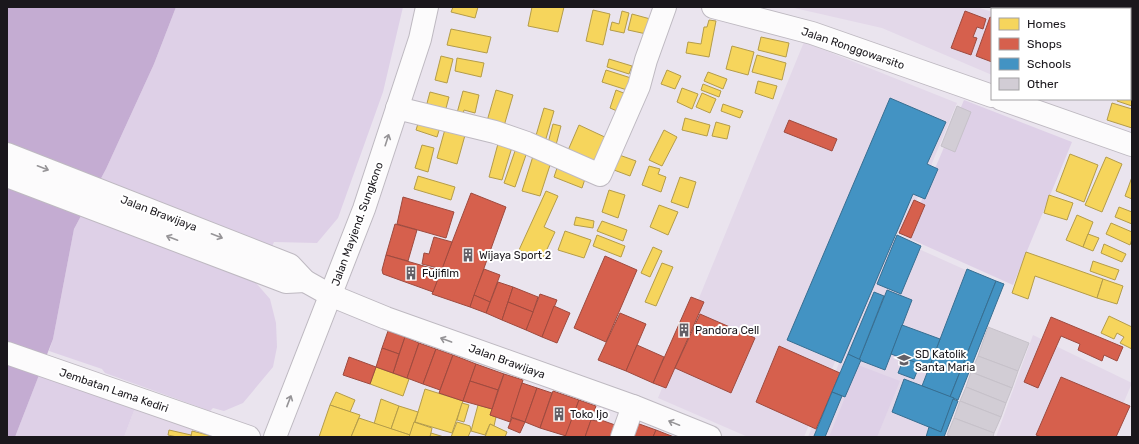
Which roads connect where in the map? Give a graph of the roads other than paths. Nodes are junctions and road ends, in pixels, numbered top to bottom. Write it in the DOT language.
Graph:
graph roads {
  1 [pos="427,7"];
  2 [pos="665,7"];
  3 [pos="713,7"];
  4 [pos="756,12"];
  5 [pos="991,96"];
  6 [pos="1004,100"];
  7 [pos="397,108"];
  8 [pos="1132,145"];
  9 [pos="7,154"];
  10 [pos="7,176"];
  11 [pos="264,264"];
  12 [pos="330,295"];
  13 [pos="7,353"];
  14 [pos="633,406"];
  15 [pos="249,437"];
  16 [pos="275,437"];
  17 [pos="622,437"];
  18 [pos="710,437"];
  1 -- 7 [label="main road, Jalan Mayjend. Sungkono"];
  2 -- 7 [label="main road"];
  3 -- 4 [label="main road, Jalan Ronggowarsito"];
  4 -- 5 [label="main road, Jalan Ronggowarsito"];
  6 -- 8 [label="main road"];
  12 -- 7 [label="main road, Jalan Mayjend. Sungkono, one-way"];
  9 -- 11 [label="main road, Jalan Brawijaya, one-way"];
  11 -- 10 [label="main road, Jalan Brawijaya, one-way"];
  11 -- 12 [label="main road, Jalan Brawijaya"];
  14 -- 12 [label="main road, Jalan Brawijaya, one-way"];
  16 -- 12 [label="main road, Jalan Mayjend. Sungkono, one-way"];
  13 -- 15 [label="main road, Jembatan Lama Kediri"];
  14 -- 17 [label="main road"];
  18 -- 14 [label="main road, Jalan Brawijaya, one-way"];
}
